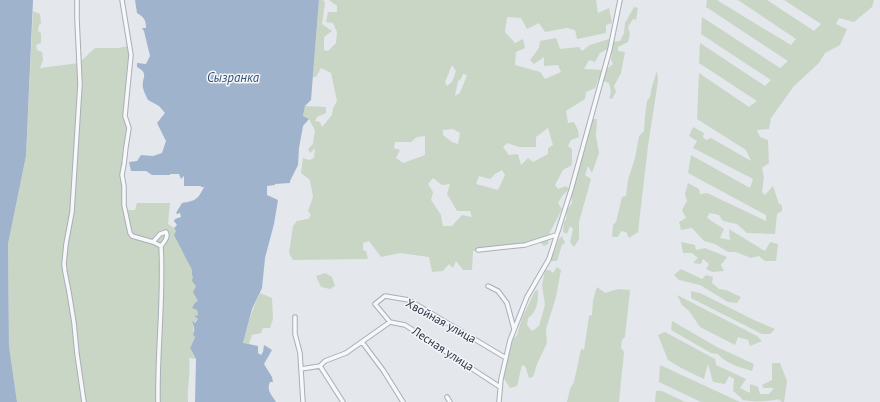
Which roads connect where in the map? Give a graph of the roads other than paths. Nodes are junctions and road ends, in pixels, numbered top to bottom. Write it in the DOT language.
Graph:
graph roads {
  1 [pos="77,0"];
  2 [pos="122,0"];
  3 [pos="620,0"];
  4 [pos="556,235"];
  5 [pos="153,242"];
  6 [pos="161,246"];
  7 [pos="478,250"];
  8 [pos="488,286"];
  9 [pos="295,317"];
  10 [pos="390,322"];
  11 [pos="514,328"];
  12 [pos="362,342"];
  13 [pos="506,358"];
  14 [pos="320,366"];
  15 [pos="301,369"];
  16 [pos="500,387"];
  17 [pos="447,397"];
  18 [pos="84,402"];
  19 [pos="158,402"];
  20 [pos="302,402"];
  21 [pos="343,402"];
  22 [pos="403,402"];
  23 [pos="450,402"];
  24 [pos="499,402"];
  1 -- 18 [label="street"];
  2 -- 5 [label="street"];
  3 -- 4 [label="street"];
  4 -- 7 [label="street"];
  4 -- 11 [label="street"];
  5 -- 6 [label="street"];
  5 -- 6 [label="street"];
  6 -- 19 [label="street"];
  8 -- 11 [label="street"];
  9 -- 15 [label="street"];
  10 -- 12 [label="street"];
  10 -- 13 [label="street, Хвойная улица"];
  10 -- 16 [label="street, Лесная улица"];
  11 -- 13 [label="street"];
  12 -- 14 [label="street"];
  12 -- 22 [label="street"];
  13 -- 16 [label="street"];
  14 -- 15 [label="street"];
  14 -- 21 [label="street"];
  15 -- 20 [label="street"];
  16 -- 24 [label="street"];
  17 -- 23 [label="street"];
}
